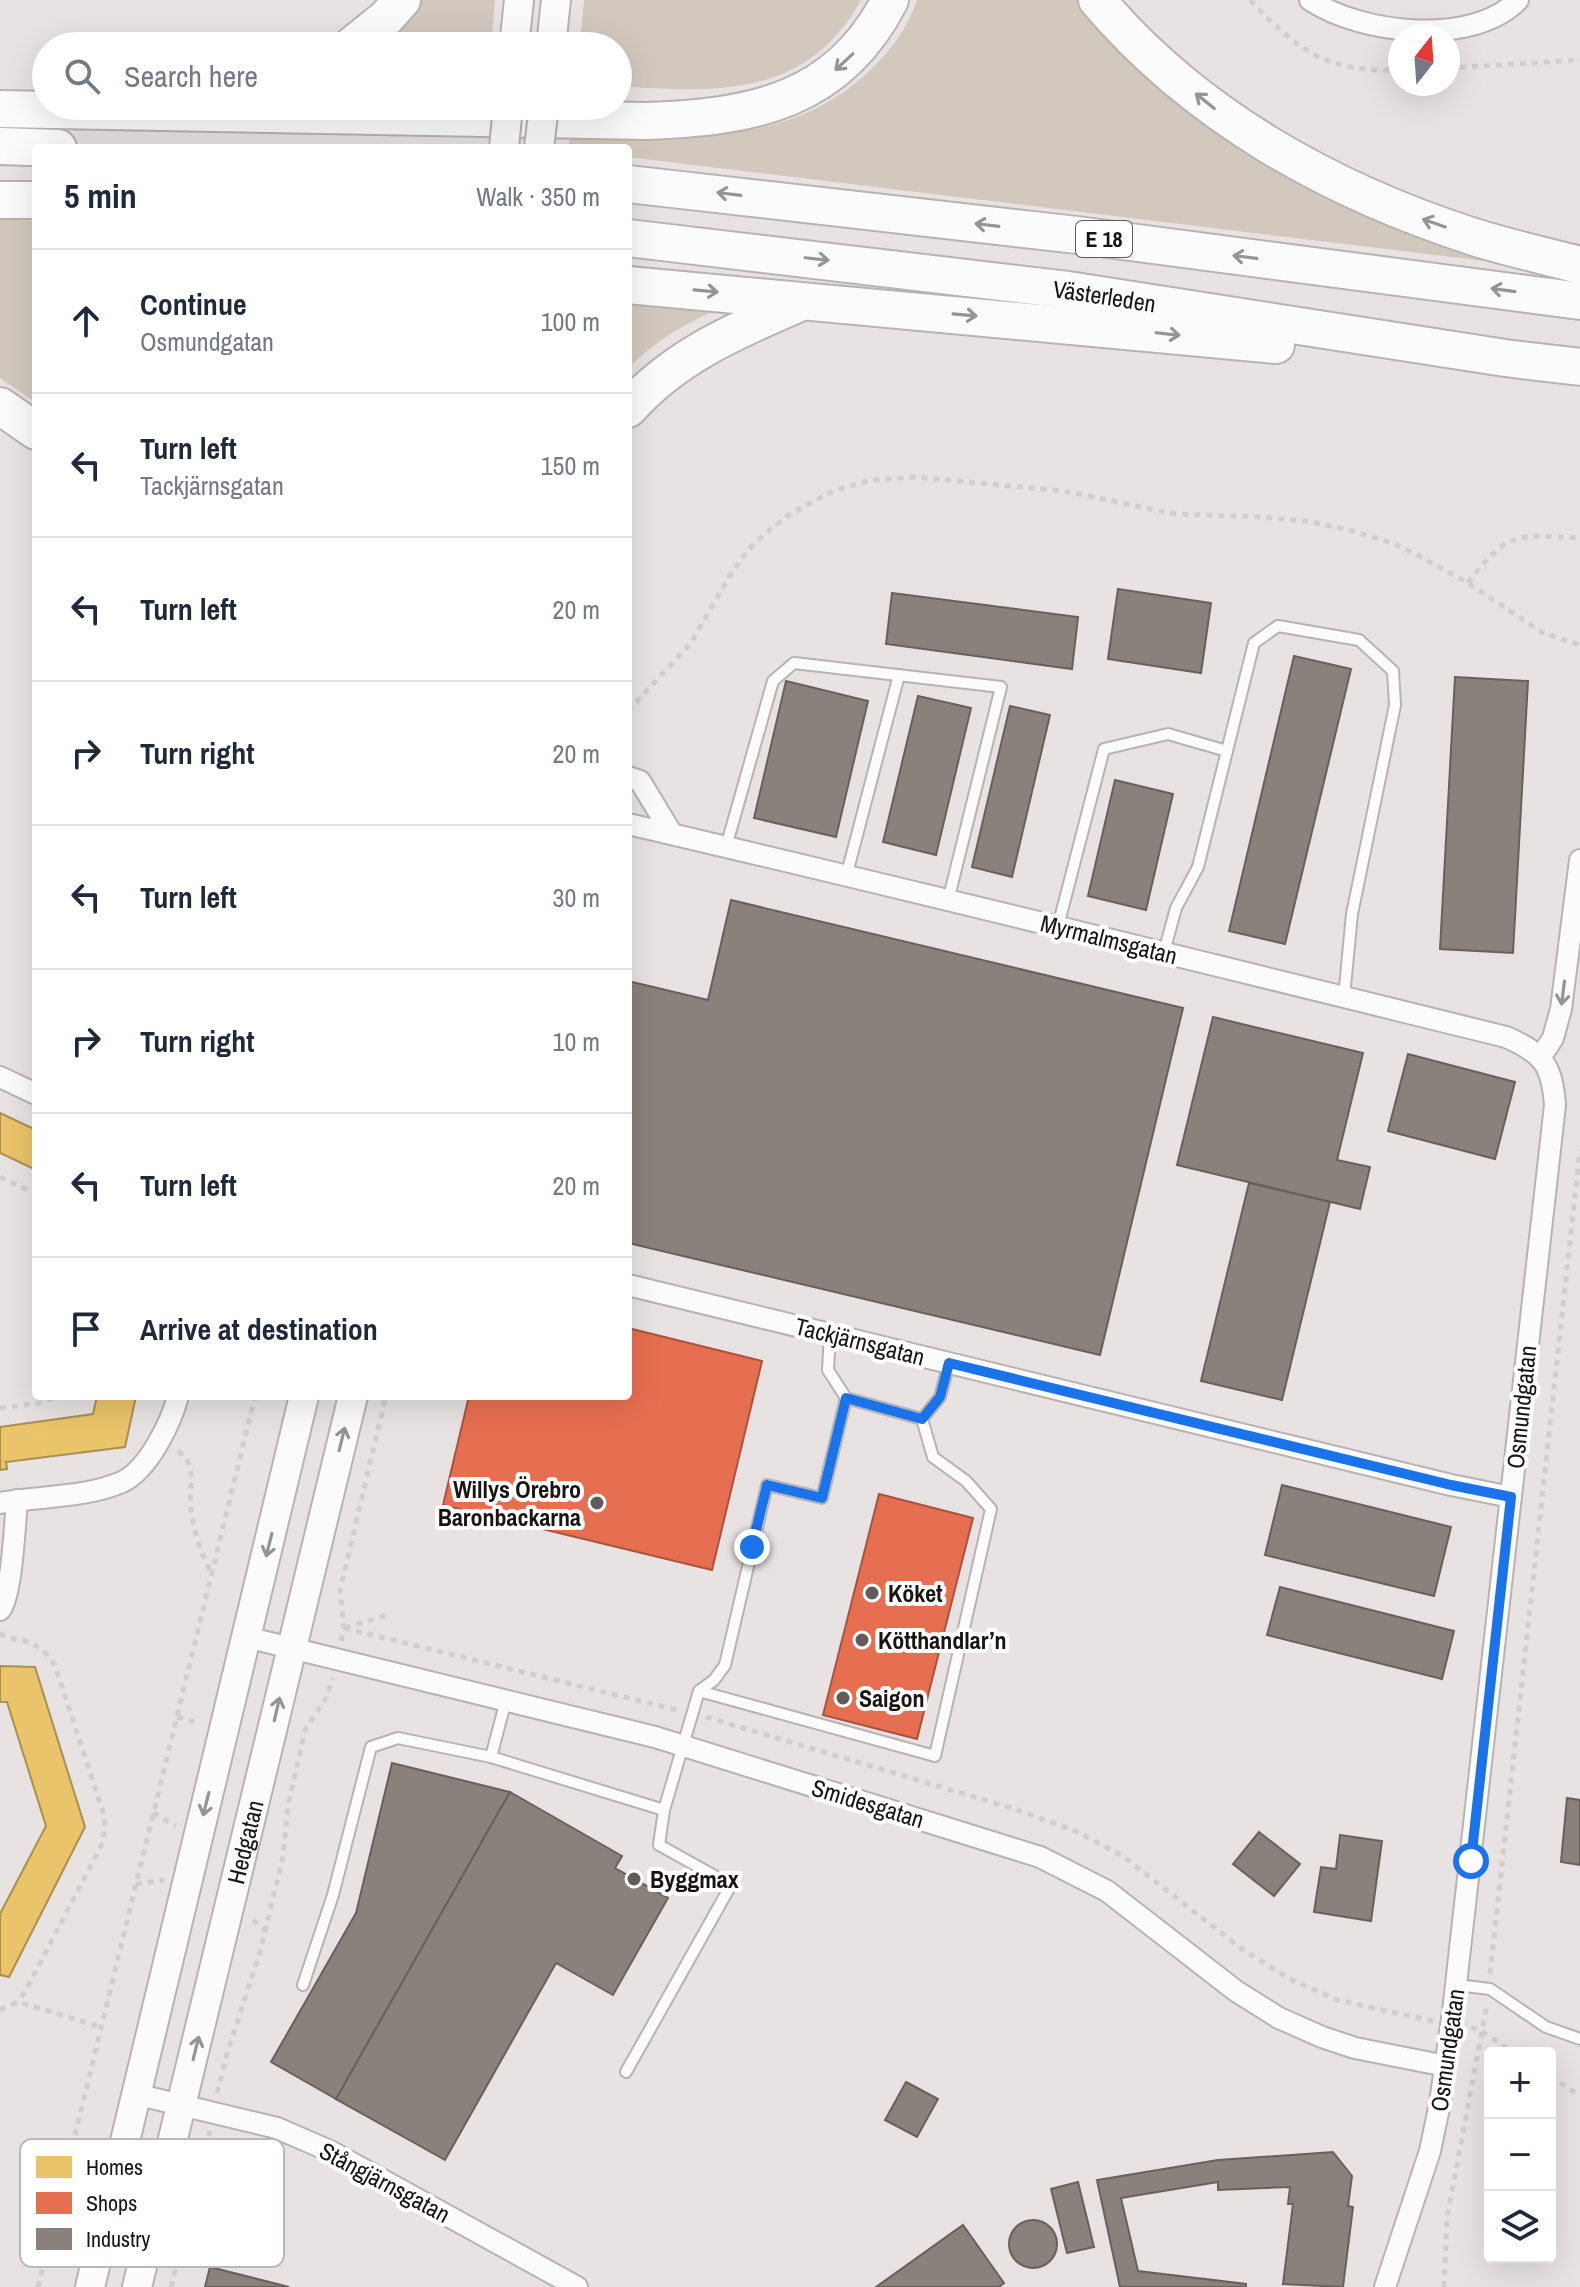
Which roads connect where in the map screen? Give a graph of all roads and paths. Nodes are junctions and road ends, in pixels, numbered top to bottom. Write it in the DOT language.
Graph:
graph roads {
  1 [pos="402,0"];
  2 [pos="519,0"];
  3 [pos="556,0"];
  4 [pos="890,0"];
  5 [pos="1097,0"];
  6 [pos="1250,0"];
  7 [pos="1310,0"];
  8 [pos="1518,0"];
  9 [pos="368,32"];
  10 [pos="516,32"];
  11 [pos="553,32"];
  12 [pos="1580,60"];
  13 [pos="1460,67"];
  14 [pos="1388,70"];
  15 [pos="0,109"];
  16 [pos="32,109"];
  17 [pos="507,120"];
  18 [pos="542,120"];
  19 [pos="612,120"];
  20 [pos="504,144"];
  21 [pos="539,144"];
  22 [pos="0,146"];
  23 [pos="32,147"];
  24 [pos="632,184"];
  25 [pos="0,200"];
  26 [pos="32,200"];
  27 [pos="632,238"];
  28 [pos="1580,265"];
  29 [pos="632,285"];
  30 [pos="806,300"];
  31 [pos="1580,301"];
  32 [pos="1505,358"];
  33 [pos="1580,367"];
  34 [pos="632,405"];
  35 [pos="0,406"];
  36 [pos="32,428"];
  37 [pos="1580,538"];
  38 [pos="1468,583"];
  39 [pos="1580,645"];
  40 [pos="899,675"];
  41 [pos="632,707"];
  42 [pos="1227,751"];
  43 [pos="632,778"];
  44 [pos="632,825"];
  45 [pos="672,834"];
  46 [pos="726,847"];
  47 [pos="1580,860"];
  48 [pos="846,877"];
  49 [pos="947,901"];
  50 [pos="1058,926"];
  51 [pos="1164,952"];
  52 [pos="1344,997"];
  53 [pos="1540,1058"];
  54 [pos="0,1077"];
  55 [pos="32,1092"];
  56 [pos="1580,1150"];
  57 [pos="0,1177"];
  58 [pos="32,1192"];
  59 [pos="632,1286"];
  60 [pos="830,1334"];
  61 [pos="949,1363"];
  62 [pos="846,1398"];
  63 [pos="48,1400"];
  64 [pos="176,1400"];
  65 [pos="254,1400"];
  66 [pos="303,1400"];
  67 [pos="352,1400"];
  68 [pos="385,1400"];
  69 [pos="0,1408"];
  70 [pos="922,1419"];
  71 [pos="162,1438"];
  72 [pos="1511,1497"];
  73 [pos="9,1501"];
  74 [pos="212,1572"];
  75 [pos="0,1610"];
  76 [pos="390,1614"];
  77 [pos="344,1628"];
  78 [pos="0,1633"];
  79 [pos="246,1637"];
  80 [pos="292,1648"];
  81 [pos="337,1659"];
  82 [pos="699,1691"];
  83 [pos="506,1700"];
  84 [pos="681,1745"];
  85 [pos="491,1757"];
  86 [pos="664,1810"];
  87 [pos="153,1813"];
  88 [pos="184,1830"];
  89 [pos="283,1853"];
  90 [pos="269,1860"];
  91 [pos="169,1880"];
  92 [pos="136,1884"];
  93 [pos="253,1920"];
  94 [pos="265,1931"];
  95 [pos="303,1985"];
  96 [pos="1457,1985"];
  97 [pos="1489,1989"];
  98 [pos="16,2003"];
  99 [pos="0,2010"];
  100 [pos="101,2027"];
  101 [pos="1483,2032"];
  102 [pos="1580,2039"];
  103 [pos="1505,2047"];
  104 [pos="1446,2066"];
  105 [pos="626,2072"];
  106 [pos="1556,2080"];
  107 [pos="135,2094"];
  108 [pos="1580,2096"];
  109 [pos="182,2105"];
  110 [pos="214,2111"];
  111 [pos="74,2139"];
  112 [pos="125,2139"];
  113 [pos="174,2139"];
  114 [pos="207,2139"];
  115 [pos="43,2267"];
  116 [pos="95,2267"];
  117 [pos="142,2267"];
  118 [pos="176,2267"];
  119 [pos="38,2287"];
  120 [pos="90,2287"];
  121 [pos="137,2287"];
  122 [pos="171,2287"];
  123 [pos="577,2287"];
  124 [pos="1385,2287"];
  125 [pos="1444,2287"];
  1 -- 9 [label="highway"];
  2 -- 10 [label="main road"];
  3 -- 11 [label="main road"];
  4 -- 19 [label="highway, one-way"];
  28 -- 5 [label="highway, one-way"];
  6 -- 14 [label="path"];
  7 -- 8 [label="street"];
  12 -- 13 [label="path"];
  15 -- 16 [label="highway"];
  17 -- 20 [label="main road, bridge"];
  18 -- 21 [label="main road, bridge"];
  22 -- 23 [label="highway"];
  31 -- 24 [label="highway, E 18, one-way"];
  25 -- 26 [label="highway"];
  27 -- 32 [label="highway, Västerleden / E 18, one-way"];
  29 -- 30 [label="highway, E 18, one-way"];
  30 -- 32 [label="highway, E 18, one-way"];
  30 -- 34 [label="highway, E 18"];
  32 -- 33 [label="highway, Västerleden / E 18"];
  35 -- 36 [label="highway"];
  37 -- 38 [label="path"];
  38 -- 39 [label="path"];
  38 -- 41 [label="path"];
  40 -- 46 [label="lane"];
  40 -- 48 [label="lane"];
  40 -- 49 [label="lane"];
  42 -- 50 [label="lane"];
  42 -- 51 [label="lane"];
  42 -- 52 [label="lane"];
  43 -- 45 [label="street"];
  44 -- 45 [label="street, Myrmalmsgatan"];
  45 -- 46 [label="street, Myrmalmsgatan"];
  46 -- 48 [label="street, Myrmalmsgatan"];
  47 -- 53 [label="street, one-way"];
  48 -- 49 [label="street, Myrmalmsgatan"];
  49 -- 50 [label="street, Myrmalmsgatan"];
  50 -- 51 [label="street, Myrmalmsgatan"];
  51 -- 52 [label="street, Myrmalmsgatan"];
  52 -- 53 [label="street, Myrmalmsgatan"];
  53 -- 72 [label="street, Osmundgatan"];
  54 -- 55 [label="street"];
  56 -- 97 [label="path"];
  57 -- 58 [label="path"];
  59 -- 60 [label="street, Tackjärnsgatan"];
  60 -- 61 [label="street, Tackjärnsgatan"];
  60 -- 62 [label="lane"];
  61 -- 70 [label="lane"];
  61 -- 72 [label="street, Tackjärnsgatan"];
  62 -- 70 [label="lane"];
  62 -- 82 [label="lane"];
  63 -- 69 [label="path"];
  64 -- 71 [label="street"];
  65 -- 74 [label="path"];
  66 -- 79 [label="main road, Hedgatan, one-way"];
  80 -- 67 [label="main road, Hedgatan, one-way"];
  68 -- 77 [label="path"];
  70 -- 82 [label="lane"];
  71 -- 73 [label="street"];
  71 -- 74 [label="path"];
  72 -- 96 [label="street, Osmundgatan"];
  73 -- 75 [label="street"];
  74 -- 87 [label="path"];
  76 -- 77 [label="path"];
  77 -- 81 [label="path"];
  78 -- 98 [label="path"];
  79 -- 80 [label="street, Smidesgatan"];
  79 -- 107 [label="main road, Hedgatan, one-way"];
  80 -- 81 [label="street, Smidesgatan"];
  109 -- 80 [label="main road, Hedgatan, one-way"];
  81 -- 83 [label="street, Smidesgatan"];
  81 -- 89 [label="path"];
  82 -- 84 [label="lane"];
  83 -- 84 [label="street, Smidesgatan"];
  83 -- 85 [label="lane"];
  84 -- 86 [label="lane"];
  84 -- 104 [label="street, Smidesgatan"];
  85 -- 86 [label="lane"];
  85 -- 95 [label="lane"];
  86 -- 105 [label="lane"];
  87 -- 88 [label="path"];
  87 -- 92 [label="path"];
  89 -- 90 [label="path"];
  89 -- 94 [label="path"];
  91 -- 92 [label="path"];
  92 -- 100 [label="path"];
  93 -- 94 [label="path"];
  94 -- 110 [label="path"];
  96 -- 97 [label="lane"];
  96 -- 104 [label="street, Osmundgatan"];
  97 -- 101 [label="path"];
  97 -- 102 [label="lane"];
  98 -- 99 [label="path"];
  98 -- 100 [label="path"];
  100 -- 111 [label="path"];
  101 -- 103 [label="path"];
  101 -- 125 [label="path"];
  104 -- 124 [label="street, Osmundgatan"];
  106 -- 108 [label="path"];
  107 -- 109 [label="street, Stångjärnsgatan"];
  107 -- 112 [label="main road, Hedgatan"];
  109 -- 110 [label="street, Stångjärnsgatan"];
  109 -- 113 [label="main road, Hedgatan"];
  110 -- 114 [label="path"];
  110 -- 123 [label="street, Stångjärnsgatan"];
  115 -- 119 [label="path"];
  116 -- 120 [label="main road, Hedgatan"];
  117 -- 121 [label="main road, Hedgatan"];
  118 -- 122 [label="path"];
}
